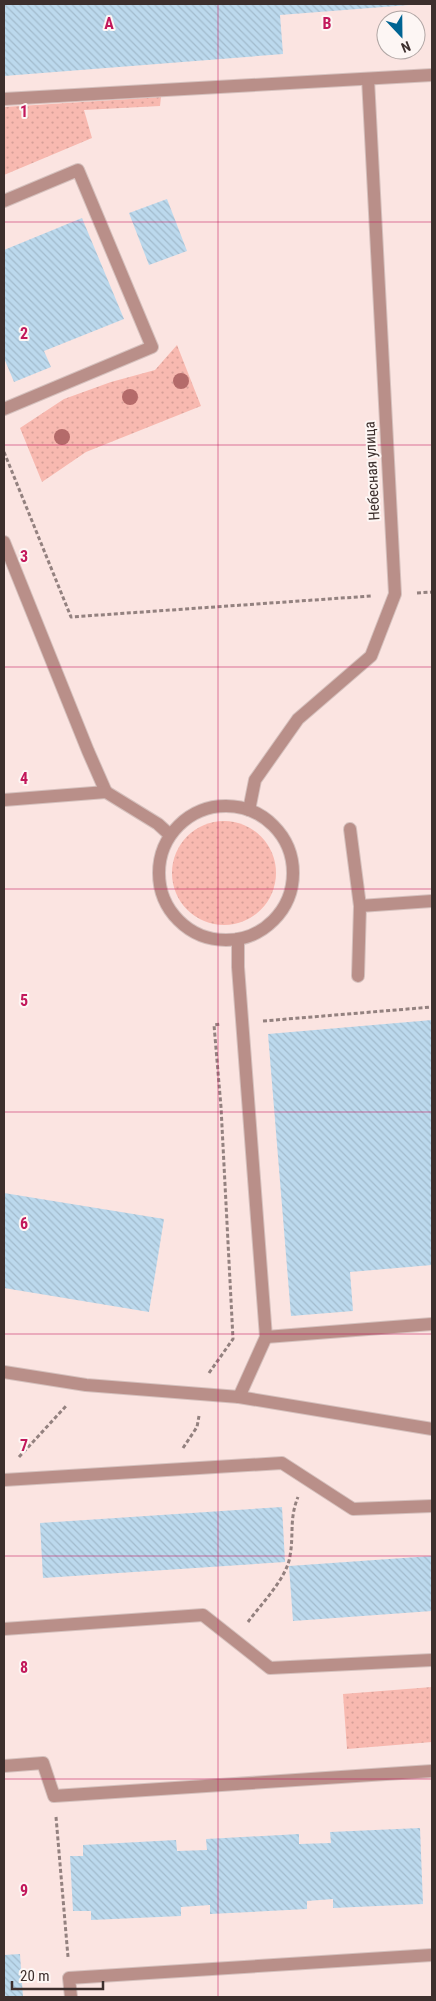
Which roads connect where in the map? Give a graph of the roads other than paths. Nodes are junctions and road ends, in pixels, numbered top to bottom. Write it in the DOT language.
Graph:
graph roads {
  1 [pos="432,76"];
  2 [pos="368,79"];
  3 [pos="4,99"];
  4 [pos="4,200"];
  5 [pos="4,409"];
  6 [pos="4,542"];
  7 [pos="106,792"];
  8 [pos="4,800"];
  9 [pos="249,810"];
  10 [pos="350,828"];
  11 [pos="170,835"];
  12 [pos="432,901"];
  13 [pos="360,906"];
  14 [pos="238,939"];
  15 [pos="358,976"];
  16 [pos="432,1324"];
  17 [pos="266,1337"];
  18 [pos="4,1372"];
  19 [pos="239,1397"];
  20 [pos="432,1429"];
  21 [pos="4,1480"];
  22 [pos="432,1506"];
  23 [pos="4,1629"];
  24 [pos="432,1660"];
  25 [pos="4,1766"];
  26 [pos="432,1772"];
  27 [pos="432,1955"];
  28 [pos="70,1997"];
  1 -- 2 [label="street"];
  2 -- 3 [label="street"];
  2 -- 9 [label="street, Небесная улица"];
  4 -- 5 [label="street"];
  6 -- 7 [label="street"];
  7 -- 8 [label="street"];
  7 -- 11 [label="street"];
  9 -- 11 [label="street"];
  9 -- 14 [label="street"];
  10 -- 13 [label="street"];
  11 -- 14 [label="street"];
  12 -- 13 [label="street"];
  13 -- 15 [label="street"];
  14 -- 17 [label="street"];
  16 -- 17 [label="street"];
  17 -- 19 [label="street"];
  18 -- 19 [label="street"];
  19 -- 20 [label="street"];
  21 -- 22 [label="street"];
  23 -- 24 [label="street"];
  25 -- 26 [label="street"];
  27 -- 28 [label="street"];
}
